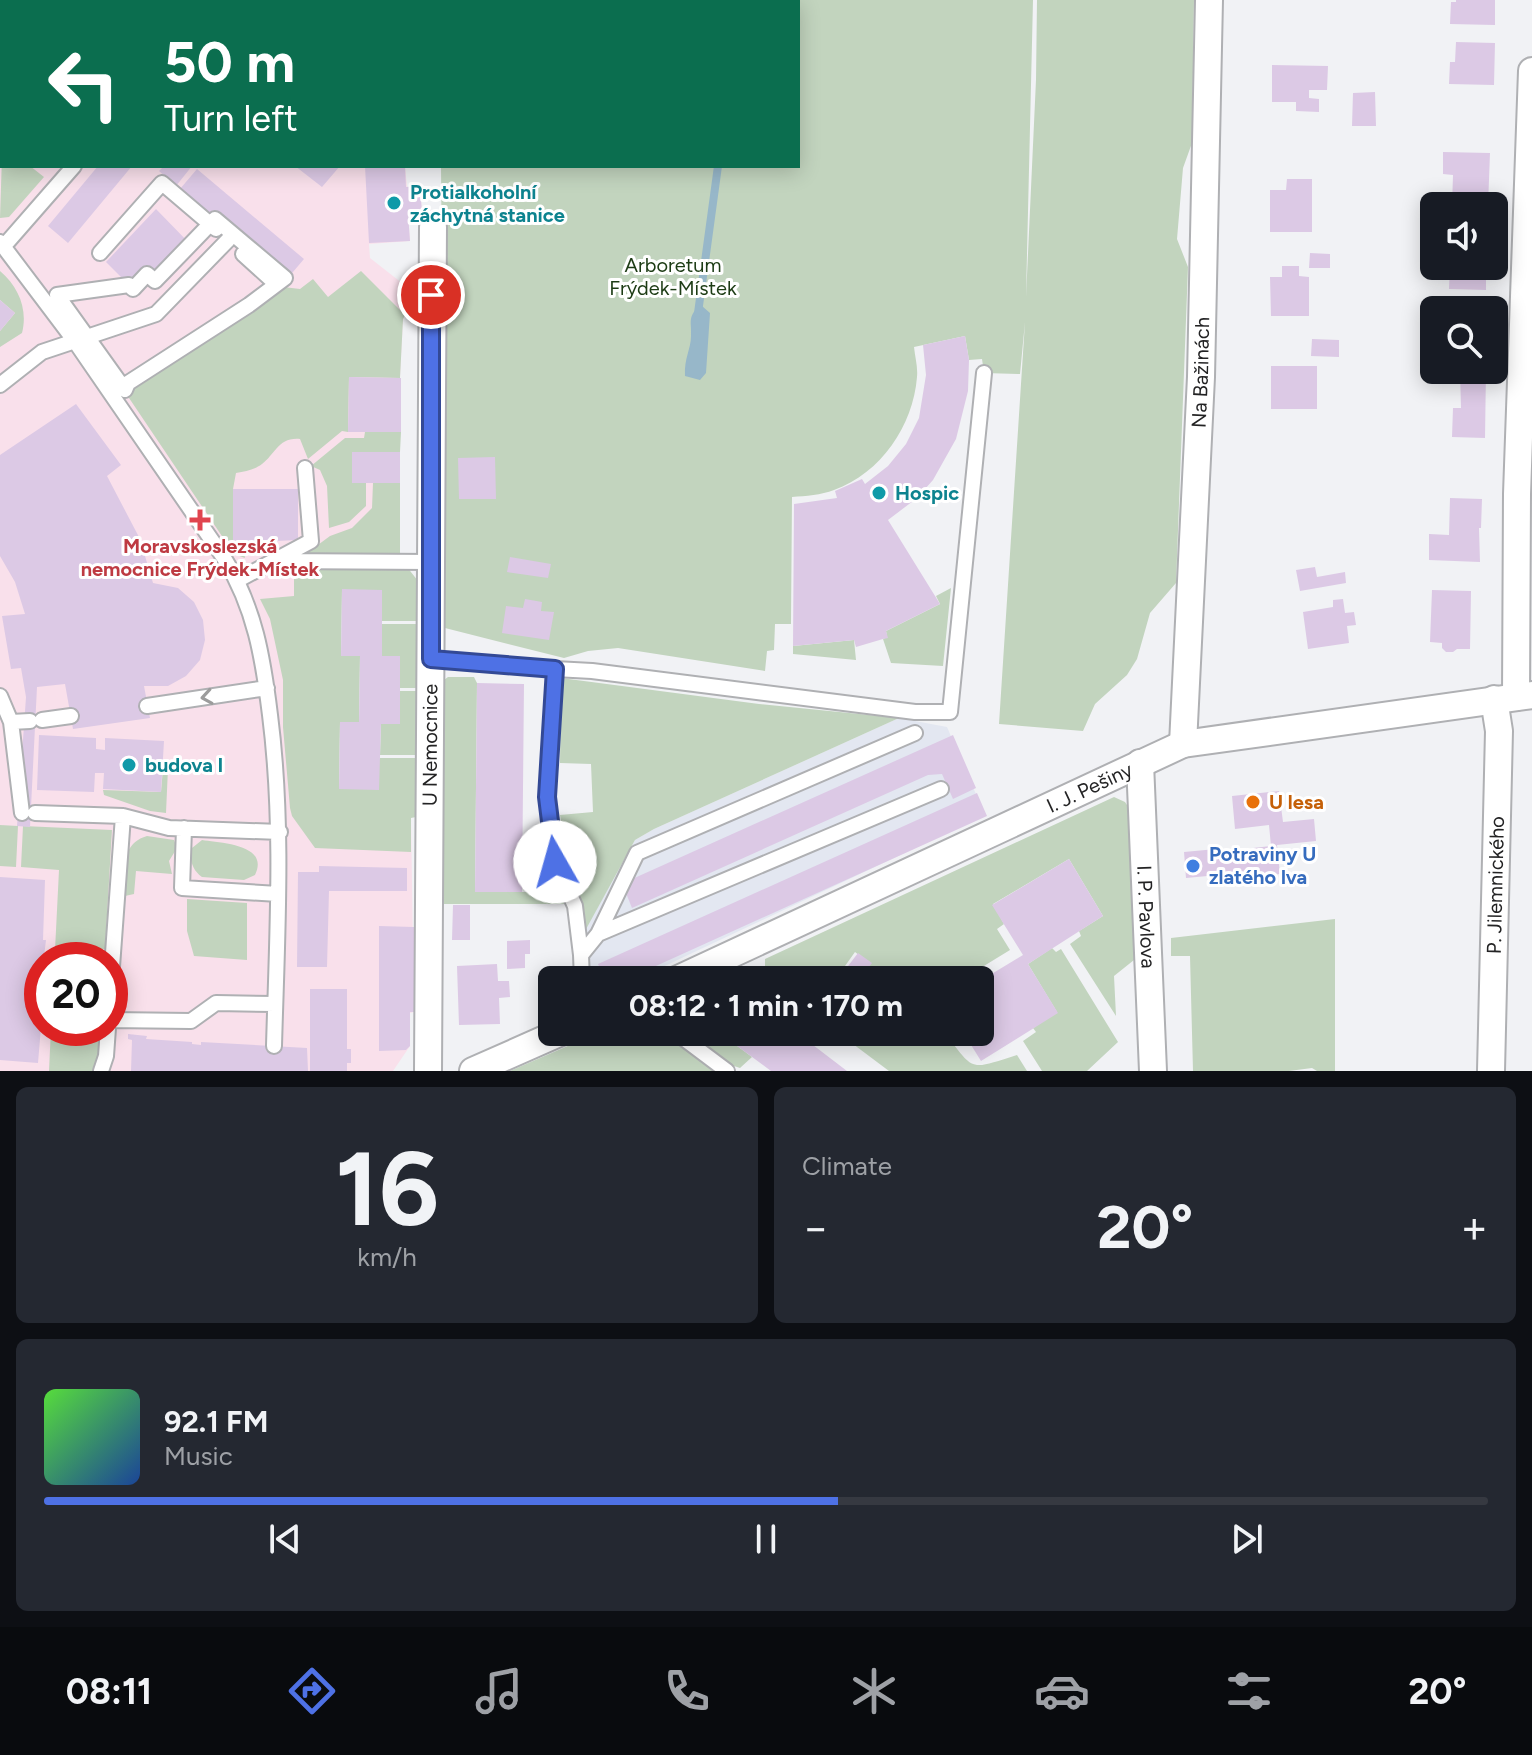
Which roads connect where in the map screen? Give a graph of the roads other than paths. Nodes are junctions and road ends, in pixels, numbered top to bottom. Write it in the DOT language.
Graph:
graph roads {
  1 [pos="1209,0"];
  2 [pos="1532,71"];
  3 [pos="72,168"];
  4 [pos="210,224"];
  5 [pos="433,227"];
  6 [pos="228,240"];
  7 [pos="1,244"];
  8 [pos="100,253"];
  9 [pos="275,283"];
  10 [pos="82,339"];
  11 [pos="984,373"];
  12 [pos="0,385"];
  13 [pos="305,468"];
  14 [pos="275,561"];
  15 [pos="431,562"];
  16 [pos="238,580"];
  17 [pos="431,659"];
  18 [pos="555,669"];
  19 [pos="267,688"];
  20 [pos="0,696"];
  21 [pos="1514,697"];
  22 [pos="147,706"];
  23 [pos="71,716"];
  24 [pos="11,722"];
  25 [pos="915,733"];
  26 [pos="1183,744"];
  27 [pos="1140,763"];
  28 [pos="941,789"];
  29 [pos="123,816"];
  30 [pos="184,828"];
  31 [pos="280,832"];
  32 [pos="278,894"];
  33 [pos="598,934"];
  34 [pos="114,942"];
  35 [pos="581,955"];
  36 [pos="581,966"];
  37 [pos="706,966"];
  38 [pos="275,1004"];
  39 [pos="128,1020"];
  40 [pos="538,1042"];
  41 [pos="107,1046"];
  42 [pos="274,1046"];
  43 [pos="694,1046"];
  44 [pos="101,1071"];
  45 [pos="428,1071"];
  46 [pos="473,1071"];
  47 [pos="727,1071"];
  48 [pos="1153,1071"];
  49 [pos="1491,1071"];
  1 -- 26 [label="street, Na Bažinách"];
  2 -- 21 [label="street, P. Jilemnického"];
  3 -- 7 [label="lane"];
  4 -- 6 [label="lane"];
  4 -- 8 [label="lane"];
  4 -- 10 [label="lane"];
  4 -- 10 [label="lane"];
  5 -- 15 [label="street, U Nemocnice"];
  6 -- 9 [label="lane"];
  6 -- 10 [label="lane"];
  7 -- 10 [label="lane"];
  10 -- 12 [label="lane"];
  10 -- 16 [label="lane"];
  11 -- 18 [label="lane"];
  13 -- 14 [label="lane"];
  14 -- 15 [label="lane"];
  14 -- 16 [label="lane"];
  15 -- 17 [label="street, U Nemocnice"];
  16 -- 19 [label="lane"];
  17 -- 18 [label="lane"];
  17 -- 45 [label="street, U Nemocnice"];
  18 -- 35 [label="lane"];
  19 -- 22 [label="lane, one-way"];
  19 -- 31 [label="lane"];
  20 -- 24 [label="lane"];
  21 -- 26 [label="street, I. J. Pešiny"];
  21 -- 49 [label="street, P. Jilemnického"];
  23 -- 24 [label="lane"];
  24 -- 29 [label="lane"];
  25 -- 33 [label="lane"];
  26 -- 27 [label="street, I. J. Pešiny"];
  27 -- 37 [label="street, I. J. Pešiny"];
  27 -- 48 [label="street, I. P. Pavlova"];
  28 -- 33 [label="lane"];
  29 -- 30 [label="lane"];
  29 -- 34 [label="lane"];
  30 -- 31 [label="lane"];
  30 -- 32 [label="lane"];
  31 -- 32 [label="lane"];
  32 -- 38 [label="lane"];
  33 -- 35 [label="lane"];
  35 -- 36 [label="lane"];
  38 -- 39 [label="lane"];
  38 -- 42 [label="lane"];
  40 -- 46 [label="street"];
  41 -- 44 [label="lane"];
  43 -- 47 [label="lane"];
}
